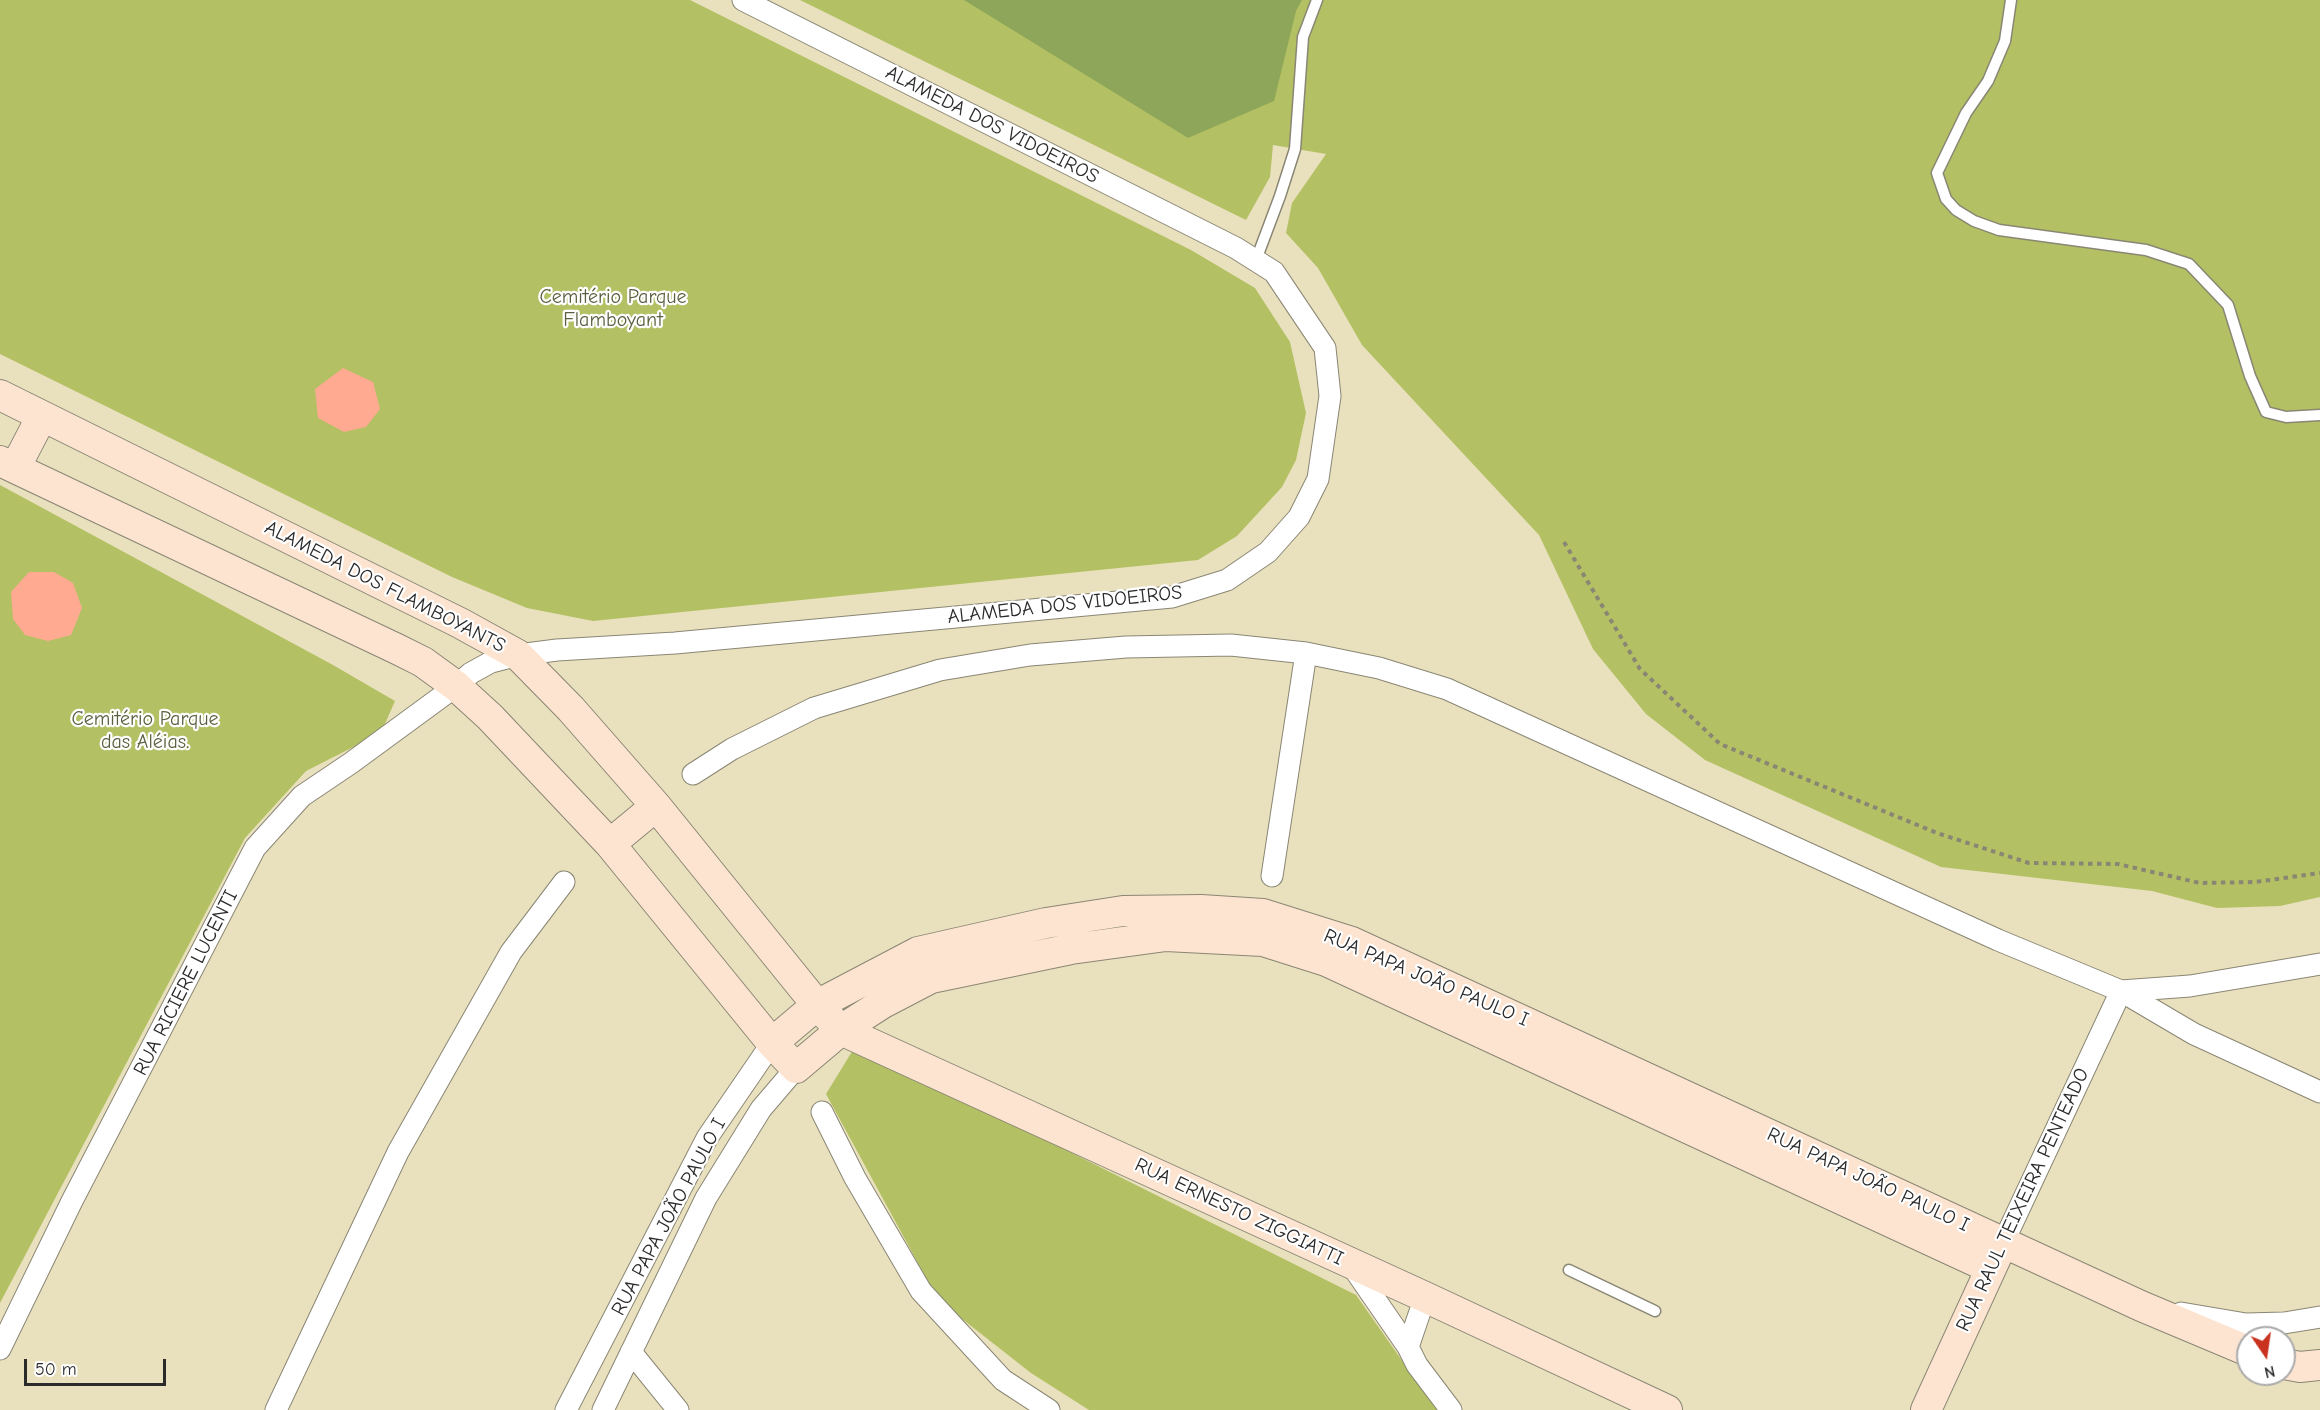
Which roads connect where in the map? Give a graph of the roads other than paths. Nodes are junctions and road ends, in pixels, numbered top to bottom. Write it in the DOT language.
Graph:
graph roads {
  1 [pos="743,0"];
  2 [pos="1317,0"];
  3 [pos="2011,0"];
  4 [pos="1256,260"];
  5 [pos="0,395"];
  6 [pos="2320,415"];
  7 [pos="42,416"];
  8 [pos="8,464"];
  9 [pos="1306,653"];
  10 [pos="518,655"];
  11 [pos="456,686"];
  12 [pos="693,774"];
  13 [pos="656,806"];
  14 [pos="610,844"];
  15 [pos="1272,876"];
  16 [pos="564,882"];
  17 [pos="2320,964"];
  18 [pos="2121,990"];
  19 [pos="818,1005"];
  20 [pos="841,1030"];
  21 [pos="772,1043"];
  22 [pos="796,1068"];
  23 [pos="2320,1092"];
  24 [pos="822,1112"];
  25 [pos="1997,1256"];
  26 [pos="1349,1262"];
  27 [pos="1569,1270"];
  28 [pos="1425,1297"];
  29 [pos="2140,1306"];
  30 [pos="1655,1311"];
  31 [pos="2320,1317"];
  32 [pos="2256,1326"];
  33 [pos="2295,1326"];
  34 [pos="2236,1346"];
  35 [pos="1408,1347"];
  36 [pos="0,1349"];
  37 [pos="631,1352"];
  38 [pos="2320,1365"];
  39 [pos="2296,1366"];
  40 [pos="276,1410"];
  41 [pos="566,1410"];
  42 [pos="603,1410"];
  43 [pos="678,1410"];
  44 [pos="1049,1410"];
  45 [pos="1451,1410"];
  46 [pos="1667,1410"];
  47 [pos="1926,1410"];
  1 -- 4 [label="street, ALAMEDA DOS VIDOEIROS"];
  2 -- 4 [label="lane"];
  3 -- 6 [label="lane"];
  4 -- 10 [label="street, ALAMEDA DOS VIDOEIROS"];
  5 -- 7 [label="street, ALAMEDA DOS FLAMBOYANTS"];
  7 -- 8 [label="street"];
  7 -- 10 [label="street, ALAMEDA DOS FLAMBOYANTS"];
  8 -- 11 [label="street"];
  9 -- 12 [label="street"];
  9 -- 15 [label="street"];
  9 -- 18 [label="street"];
  10 -- 11 [label="street, ALAMEDA DOS VIDOEIROS"];
  10 -- 13 [label="street, ALAMEDA DOS FLAMBOYANTS"];
  11 -- 14 [label="street"];
  11 -- 36 [label="street, RUA RICIERE LUCENTI"];
  13 -- 14 [label="street"];
  13 -- 19 [label="street, ALAMEDA DOS FLAMBOYANTS"];
  14 -- 21 [label="street"];
  16 -- 40 [label="street"];
  17 -- 18 [label="street"];
  18 -- 23 [label="street"];
  18 -- 25 [label="street, RUA RAUL TEIXEIRA PENTEADO"];
  19 -- 20 [label="street, RUA ERNESTO ZIGGIATTI"];
  19 -- 21 [label="street, RUA PAPA JOÃO PAULO I"];
  19 -- 25 [label="street, RUA PAPA JOÃO PAULO I"];
  20 -- 22 [label="street, RUA PAPA JOÃO PAULO I"];
  20 -- 25 [label="street, RUA PAPA JOÃO PAULO I"];
  20 -- 26 [label="street, RUA ERNESTO ZIGGIATTI"];
  21 -- 22 [label="street"];
  21 -- 41 [label="street, RUA PAPA JOÃO PAULO I"];
  22 -- 37 [label="street, RUA PAPA JOÃO PAULO I"];
  24 -- 44 [label="street"];
  25 -- 29 [label="street, RUA PAPA JOÃO PAULO I"];
  25 -- 47 [label="street, RUA RAUL TEIXEIRA PENTEADO"];
  26 -- 28 [label="street, RUA ERNESTO ZIGGIATTI"];
  26 -- 35 [label="street"];
  27 -- 30 [label="lane"];
  28 -- 35 [label="street"];
  28 -- 46 [label="street, RUA ERNESTO ZIGGIATTI"];
  29 -- 32 [label="street"];
  29 -- 34 [label="street, RUA PAPA JOÃO PAULO I"];
  31 -- 33 [label="street"];
  35 -- 45 [label="street"];
  37 -- 42 [label="street, RUA PAPA JOÃO PAULO I"];
  37 -- 43 [label="street"];
  38 -- 39 [label="street"];
}
